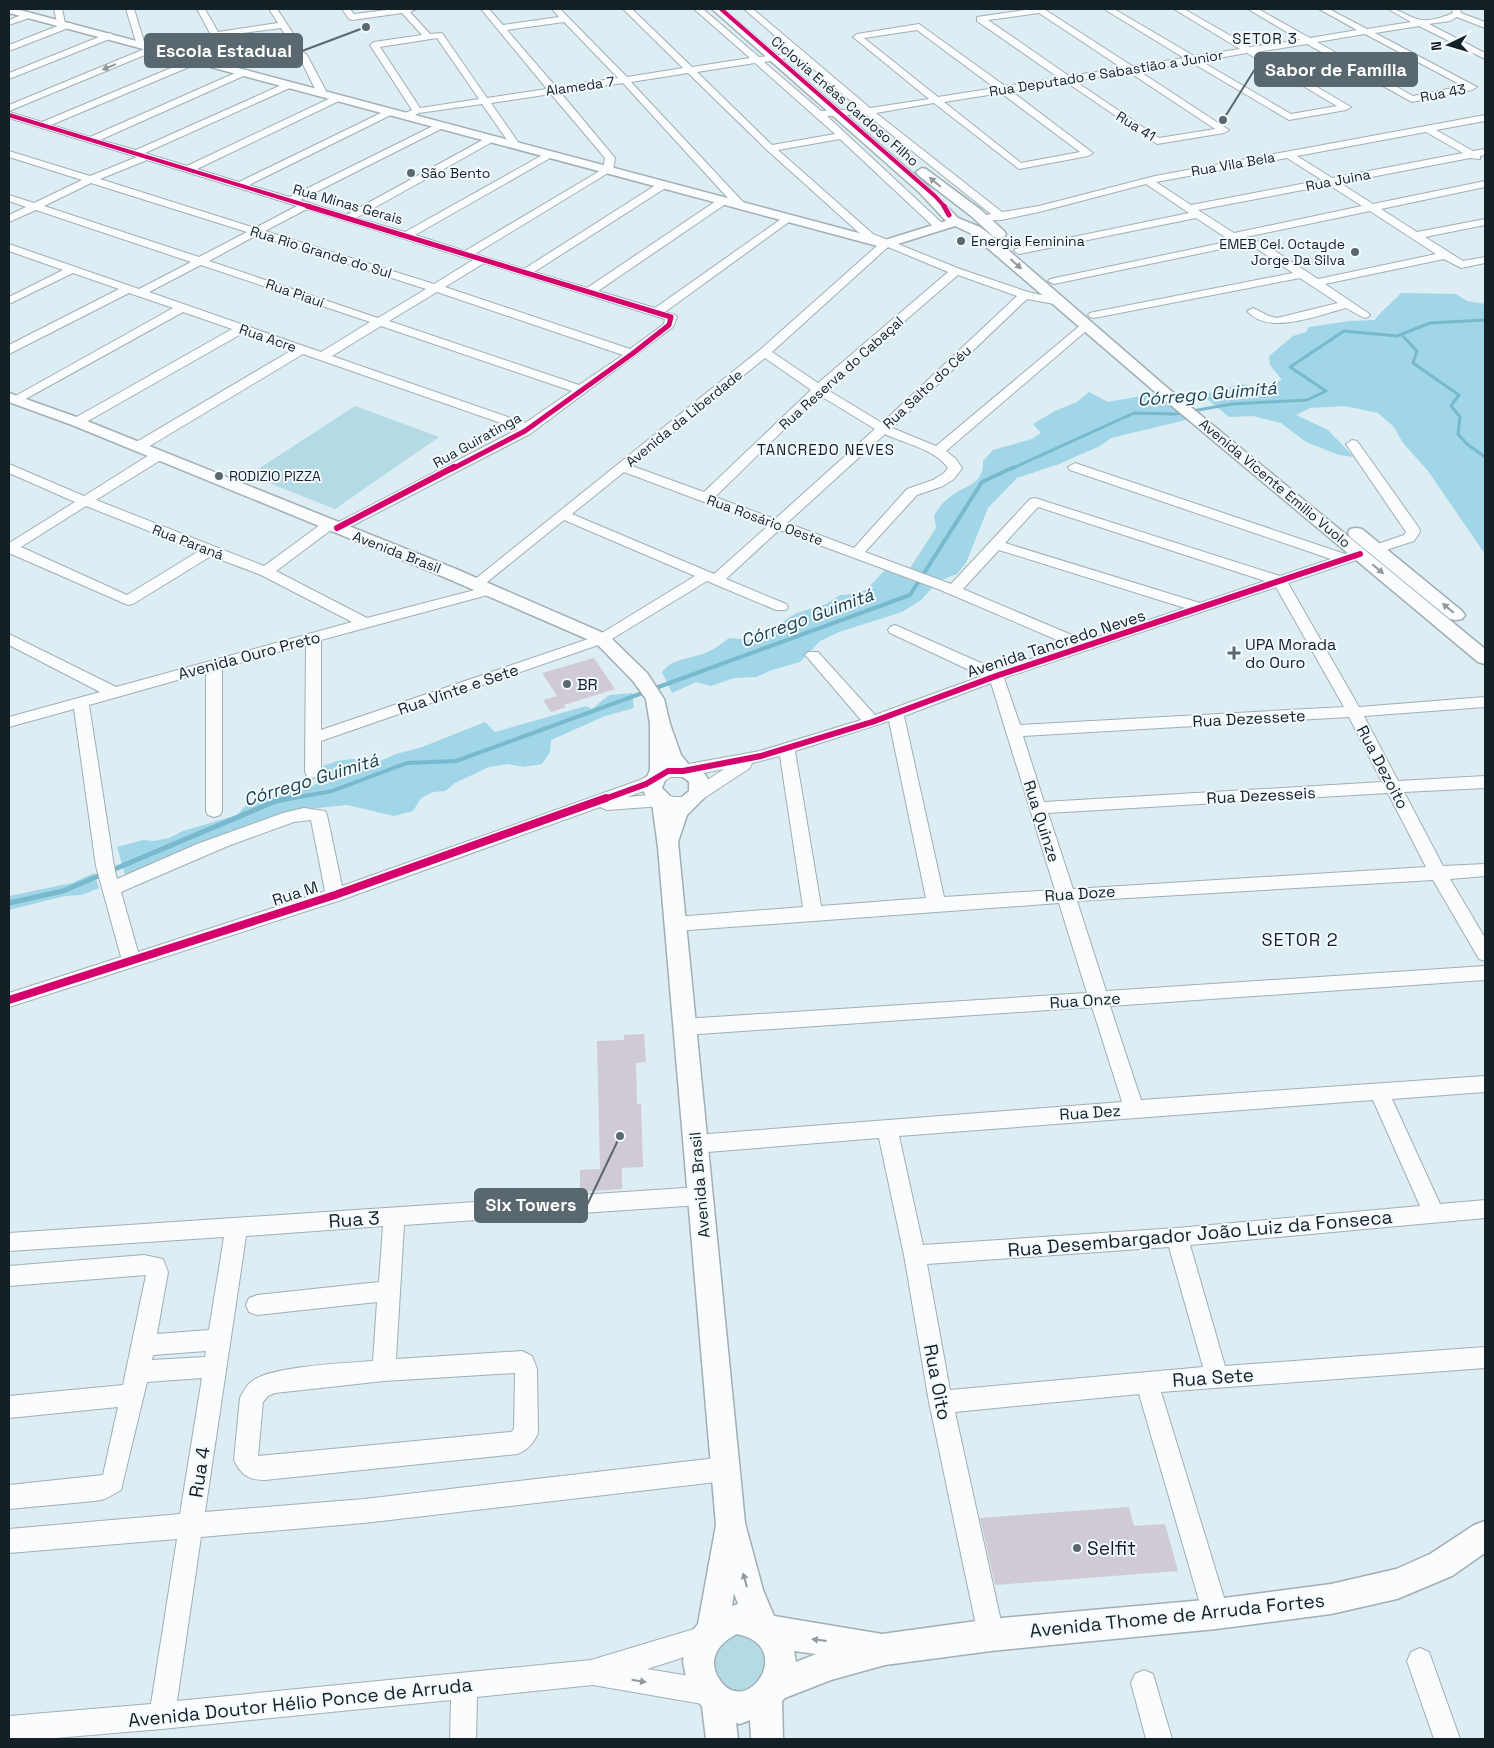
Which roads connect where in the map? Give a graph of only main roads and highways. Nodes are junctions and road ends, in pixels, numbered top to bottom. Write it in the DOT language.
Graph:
graph roads {
  1 [pos="717,9"];
  2 [pos="730,9"];
  3 [pos="12,10"];
  4 [pos="778,56"];
  5 [pos="978,215"];
  6 [pos="956,220"];
  7 [pos="1090,320"];
  8 [pos="13,398"];
  9 [pos="1213,425"];
  10 [pos="1485,639"];
  11 [pos="1485,658"];
  12 [pos="660,724"];
  13 [pos="668,847"];
  14 [pos="730,1523"];
  15 [pos="1485,1536"];
  16 [pos="765,1628"];
  17 [pos="709,1634"];
  18 [pos="884,1649"];
  19 [pos="770,1691"];
  20 [pos="712,1696"];
  21 [pos="722,1739"];
  22 [pos="767,1739"];
  1 -- 4 [label="main road"];
  2 -- 4 [label="main road"];
  3 -- 6 [label="main road"];
  5 -- 4 [label="main road, Avenida Vicente Emilio Vuolo, one-way"];
  4 -- 6 [label="main road, Avenida Vicente Emilio Vuolo"];
  5 -- 6 [label="main road"];
  5 -- 7 [label="main road, Avenida Vicente Emilio Vuolo"];
  6 -- 7 [label="main road, Avenida Vicente Emilio Vuolo, one-way"];
  7 -- 9 [label="main road, Avenida Vicente Emilio Vuolo"];
  8 -- 12 [label="main road, Avenida Brasil"];
  10 -- 9 [label="main road, Avenida Vicente Emilio Vuolo, one-way"];
  9 -- 11 [label="main road, Avenida Vicente Emilio Vuolo, one-way"];
  12 -- 13 [label="main road, Avenida Brasil"];
  12 -- 13 [label="main road, Avenida Brasil"];
  13 -- 14 [label="main road, Avenida Brasil"];
  16 -- 14 [label="main road, Avenida Brasil, one-way"];
  14 -- 17 [label="main road, Avenida Brasil"];
  15 -- 18 [label="main road, Avenida Thome de Arruda Fortes"];
  16 -- 17 [label="main road"];
  18 -- 16 [label="main road, Avenida Thome de Arruda Fortes, one-way"];
  16 -- 19 [label="main road"];
  17 -- 20 [label="main road"];
  18 -- 19 [label="main road, Avenida Thome de Arruda Fortes"];
  19 -- 20 [label="main road"];
  19 -- 22 [label="main road"];
  20 -- 21 [label="main road"];
}
